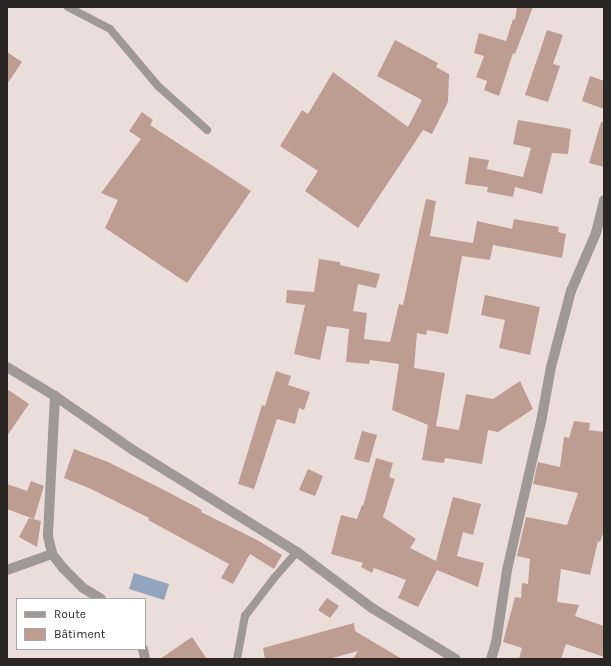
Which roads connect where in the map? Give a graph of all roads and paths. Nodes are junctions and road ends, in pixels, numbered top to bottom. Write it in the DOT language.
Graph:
graph roads {
  1 [pos="68,7"];
  2 [pos="207,130"];
  3 [pos="604,200"];
  4 [pos="7,367"];
  5 [pos="55,396"];
  6 [pos="297,552"];
  7 [pos="52,554"];
  8 [pos="7,570"];
  9 [pos="99,598"];
  10 [pos="237,659"];
  11 [pos="456,659"];
  12 [pos="491,659"];
  1 -- 2 [label="lane"];
  3 -- 12 [label="street"];
  4 -- 5 [label="street"];
  5 -- 6 [label="street"];
  5 -- 7 [label="street"];
  6 -- 10 [label="lane"];
  6 -- 11 [label="street"];
  7 -- 8 [label="street"];
  7 -- 9 [label="street"];
}
